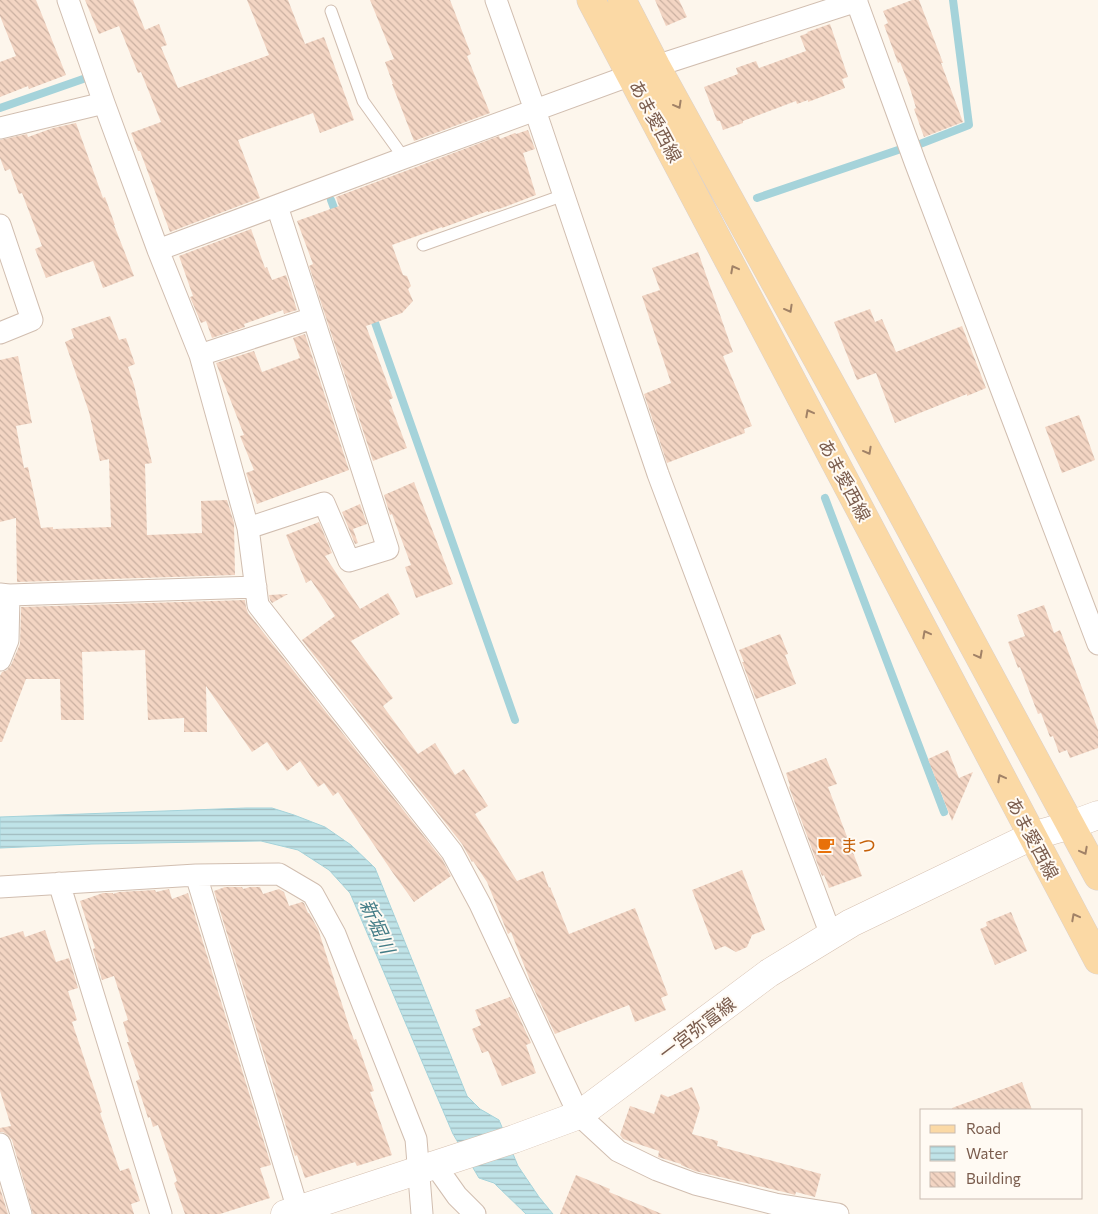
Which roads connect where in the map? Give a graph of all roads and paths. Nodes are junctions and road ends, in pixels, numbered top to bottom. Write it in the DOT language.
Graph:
graph roads {
  1 [pos="68,0"];
  2 [pos="496,0"];
  3 [pos="591,0"];
  4 [pos="622,0"];
  5 [pos="856,1"];
  6 [pos="331,11"];
  7 [pos="656,66"];
  8 [pos="631,75"];
  9 [pos="104,103"];
  10 [pos="535,110"];
  11 [pos="0,128"];
  12 [pos="404,158"];
  13 [pos="564,196"];
  14 [pos="277,206"];
  15 [pos="0,225"];
  16 [pos="423,245"];
  17 [pos="158,250"];
  18 [pos="313,318"];
  19 [pos="0,333"];
  20 [pos="200,355"];
  21 [pos="248,528"];
  22 [pos="256,587"];
  23 [pos="5,594"];
  24 [pos="1098,644"];
  25 [pos="0,660"];
  26 [pos="1098,815"];
  27 [pos="1071,825"];
  28 [pos="1032,836"];
  29 [pos="196,875"];
  30 [pos="1098,876"];
  31 [pos="59,883"];
  32 [pos="0,888"];
  33 [pos="831,935"];
  34 [pos="1098,960"];
  35 [pos="579,1115"];
  36 [pos="0,1144"];
  37 [pos="435,1165"];
  38 [pos="342,1205"];
  39 [pos="291,1212"];
  40 [pos="22,1214"];
  41 [pos="161,1214"];
  42 [pos="422,1214"];
  43 [pos="475,1214"];
  44 [pos="838,1214"];
  1 -- 9 [label="street"];
  2 -- 10 [label="street"];
  3 -- 8 [label="main road, あま愛西線"];
  4 -- 7 [label="main road, あま愛西線"];
  5 -- 7 [label="street"];
  5 -- 24 [label="street"];
  6 -- 12 [label="lane"];
  7 -- 8 [label="street"];
  7 -- 27 [label="main road, あま愛西線, one-way"];
  8 -- 10 [label="street"];
  28 -- 8 [label="main road, あま愛西線, one-way"];
  9 -- 11 [label="street"];
  9 -- 17 [label="street"];
  10 -- 12 [label="street"];
  10 -- 13 [label="street"];
  12 -- 14 [label="street"];
  13 -- 16 [label="lane"];
  13 -- 33 [label="street"];
  14 -- 17 [label="street"];
  14 -- 18 [label="street"];
  15 -- 19 [label="street"];
  17 -- 20 [label="street"];
  18 -- 20 [label="street"];
  18 -- 21 [label="street"];
  20 -- 21 [label="street"];
  21 -- 22 [label="street"];
  22 -- 23 [label="street"];
  22 -- 35 [label="street"];
  23 -- 25 [label="street"];
  26 -- 27 [label="main road, 一宮弥富線"];
  27 -- 28 [label="main road, 一宮弥富線"];
  27 -- 30 [label="main road, あま愛西線, one-way"];
  28 -- 33 [label="main road, 一宮弥富線"];
  34 -- 28 [label="main road, あま愛西線, one-way"];
  29 -- 31 [label="street"];
  29 -- 37 [label="street"];
  29 -- 39 [label="street"];
  31 -- 32 [label="street"];
  31 -- 41 [label="street"];
  33 -- 35 [label="main road, 一宮弥富線"];
  35 -- 37 [label="main road, 一宮弥富線"];
  35 -- 44 [label="street"];
  36 -- 40 [label="street"];
  37 -- 38 [label="main road, 一宮弥富線"];
  37 -- 42 [label="street"];
  37 -- 43 [label="street"];
  38 -- 39 [label="main road, 一宮弥富線"];
}
